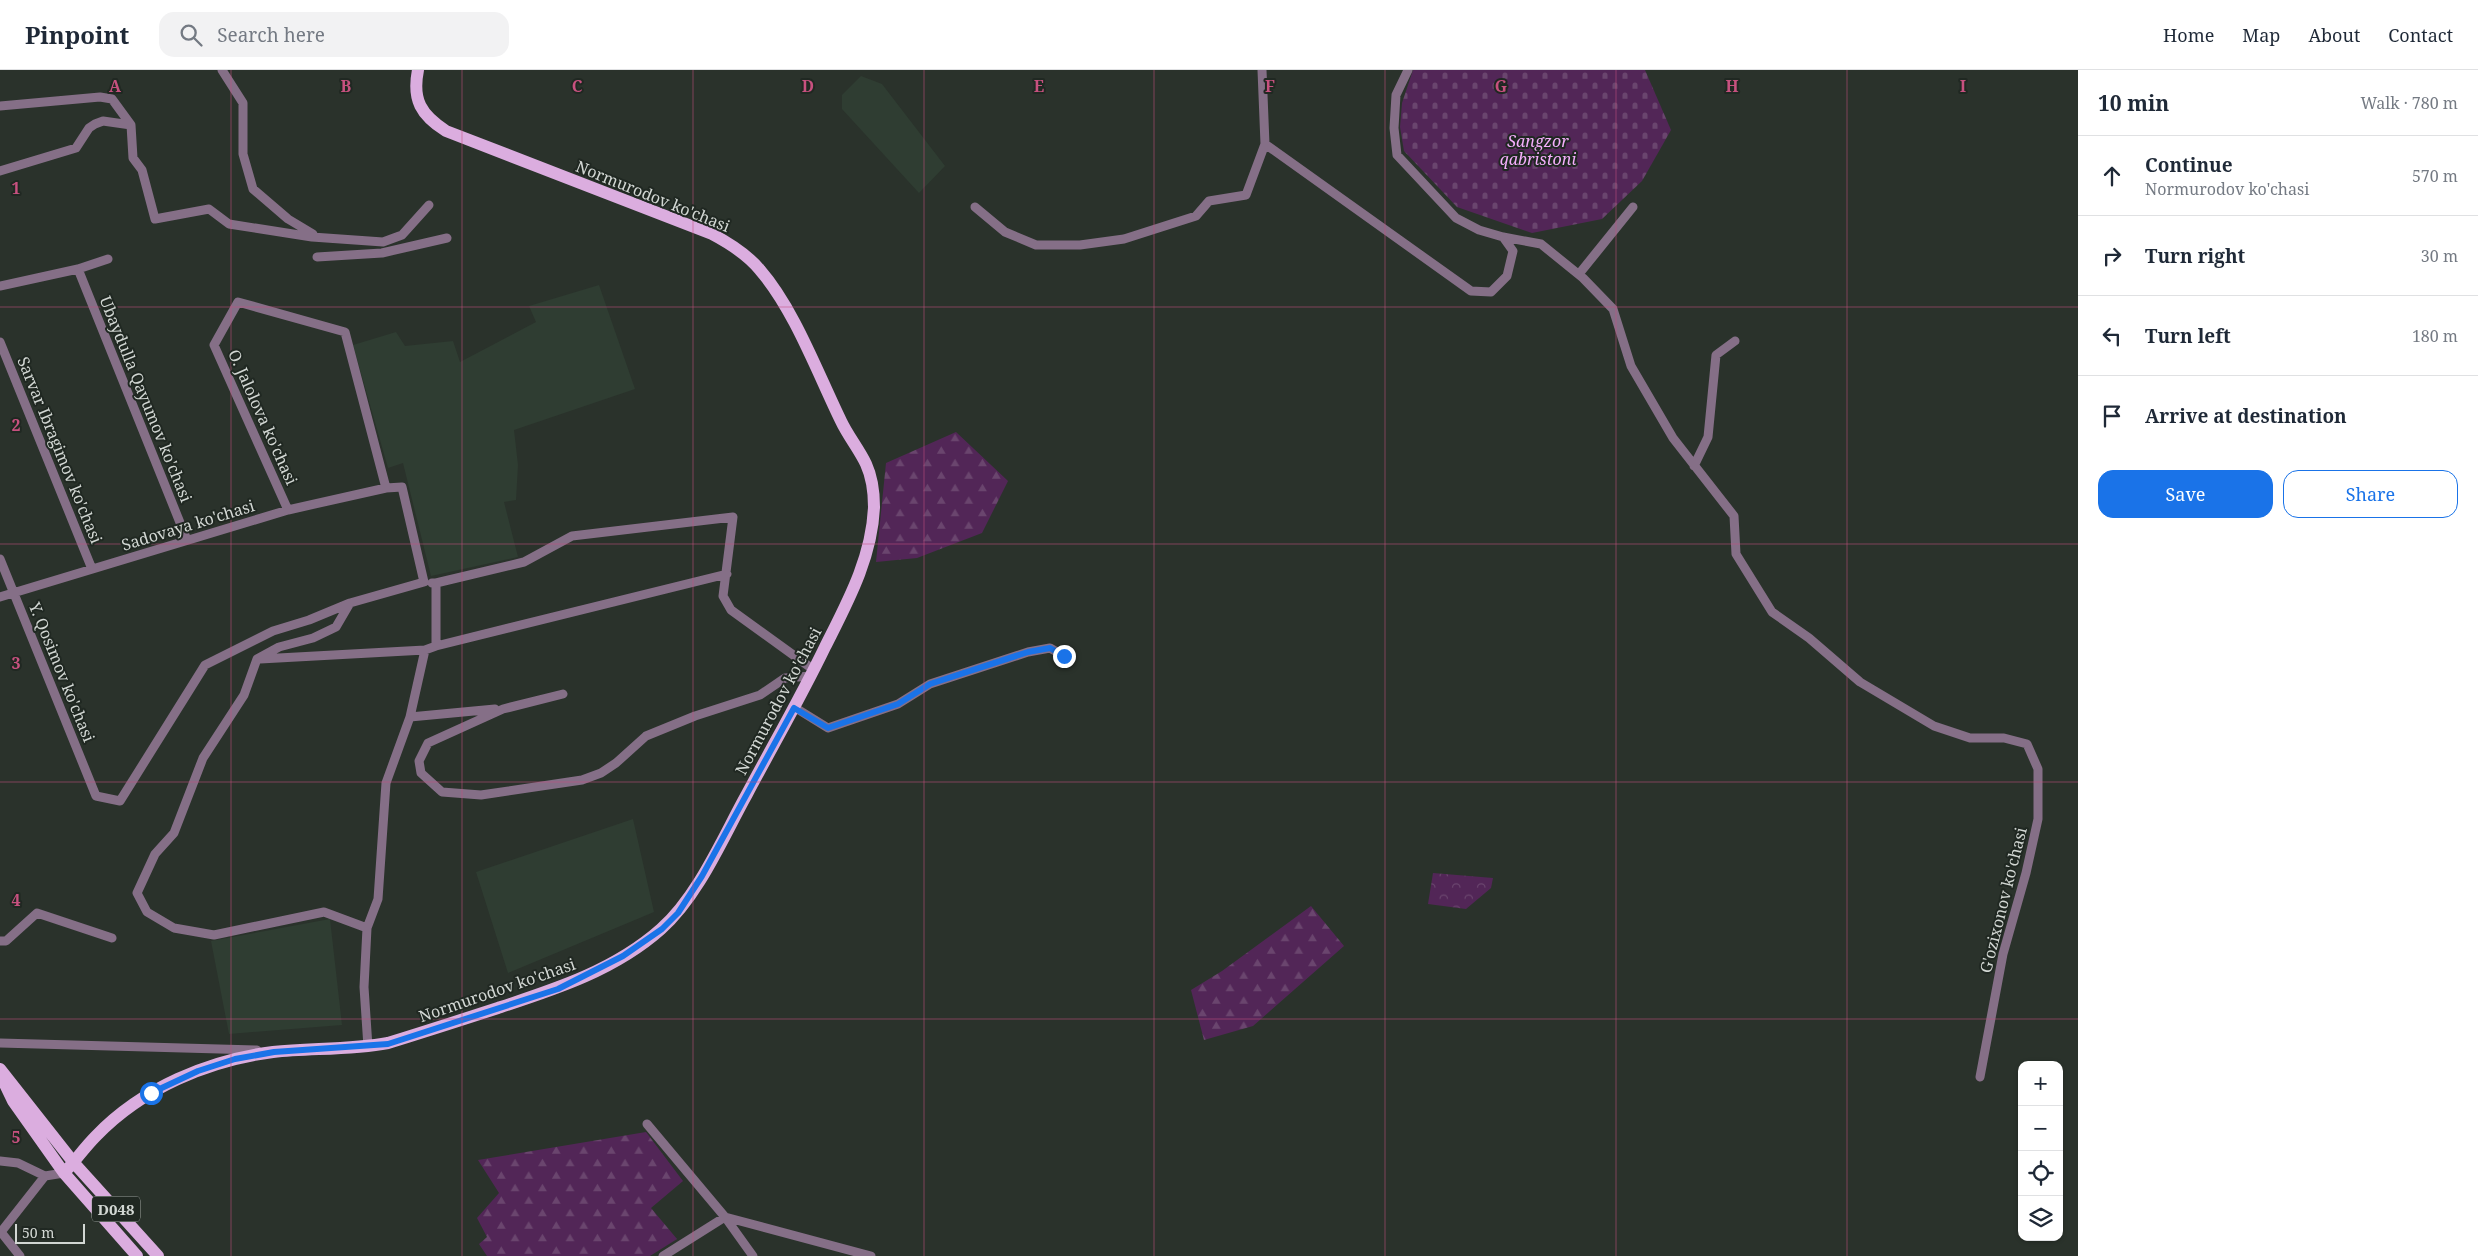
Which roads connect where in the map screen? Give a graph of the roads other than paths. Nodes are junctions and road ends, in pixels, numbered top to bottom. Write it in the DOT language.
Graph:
graph roads {
  1 [pos="222,70"];
  2 [pos="418,70"];
  3 [pos="1262,70"];
  4 [pos="1408,70"];
  5 [pos="0,106"];
  6 [pos="131,125"];
  7 [pos="1265,144"];
  8 [pos="0,171"];
  9 [pos="429,205"];
  10 [pos="975,207"];
  11 [pos="1633,207"];
  12 [pos="318,237"];
  13 [pos="1503,237"];
  14 [pos="447,238"];
  15 [pos="317,257"];
  16 [pos="108,258"];
  17 [pos="78,269"];
  18 [pos="1578,274"];
  19 [pos="0,286"];
  20 [pos="1735,341"];
  21 [pos="0,342"];
  22 [pos="1694,466"];
  23 [pos="386,488"];
  24 [pos="288,510"];
  25 [pos="188,540"];
  26 [pos="0,559"];
  27 [pos="92,569"];
  28 [pos="727,574"];
  29 [pos="424,582"];
  30 [pos="436,583"];
  31 [pos="14,592"];
  32 [pos="0,597"];
  33 [pos="350,603"];
  34 [pos="436,646"];
  35 [pos="425,650"];
  36 [pos="1064,656"];
  37 [pos="257,659"];
  38 [pos="812,673"];
  39 [pos="563,694"];
  40 [pos="794,708"];
  41 [pos="503,709"];
  42 [pos="410,717"];
  43 [pos="367,928"];
  44 [pos="112,938"];
  45 [pos="0,941"];
  46 [pos="0,1043"];
  47 [pos="368,1047"];
  48 [pos="287,1051"];
  49 [pos="0,1071"];
  50 [pos="1980,1077"];
  51 [pos="647,1124"];
  52 [pos="0,1161"];
  53 [pos="74,1163"];
  54 [pos="64,1173"];
  55 [pos="45,1176"];
  56 [pos="725,1217"];
  57 [pos="0,1232"];
  58 [pos="20,1256"];
  59 [pos="138,1256"];
  60 [pos="158,1256"];
  61 [pos="663,1256"];
  62 [pos="753,1256"];
  63 [pos="871,1256"];
  1 -- 12 [label="street"];
  2 -- 38 [label="main road, Normurodov ko'chasi"];
  3 -- 7 [label="street"];
  4 -- 13 [label="street, G'ozixonov ko'chasi"];
  5 -- 6 [label="street"];
  6 -- 8 [label="street"];
  6 -- 12 [label="street"];
  7 -- 10 [label="street"];
  7 -- 13 [label="street"];
  9 -- 12 [label="street"];
  11 -- 18 [label="street"];
  13 -- 18 [label="street, G'ozixonov ko'chasi"];
  14 -- 15 [label="street"];
  16 -- 17 [label="street"];
  17 -- 19 [label="street"];
  17 -- 25 [label="street, Ubaydulla Qayumov ko'chasi"];
  18 -- 22 [label="street, G'ozixonov ko'chasi"];
  20 -- 22 [label="street"];
  21 -- 27 [label="street, Sarvar Ibragimov ko'chasi"];
  22 -- 50 [label="street, G'ozixonov ko'chasi"];
  23 -- 24 [label="street, Sadovaya ko'chasi"];
  23 -- 24 [label="street, O. Jalolova ko'chasi"];
  23 -- 29 [label="street"];
  24 -- 25 [label="street, Sadovaya ko'chasi"];
  25 -- 27 [label="street, Sadovaya ko'chasi"];
  26 -- 31 [label="street, Y. Qosimov ko'chasi"];
  27 -- 31 [label="street, Sadovaya ko'chasi"];
  28 -- 30 [label="street"];
  28 -- 34 [label="street"];
  28 -- 38 [label="street"];
  29 -- 30 [label="street"];
  29 -- 33 [label="street"];
  30 -- 34 [label="street"];
  31 -- 32 [label="street, Sadovaya ko'chasi"];
  31 -- 33 [label="street, Y. Qosimov ko'chasi"];
  33 -- 37 [label="street"];
  34 -- 35 [label="street"];
  35 -- 37 [label="street"];
  35 -- 42 [label="street"];
  36 -- 40 [label="street"];
  37 -- 43 [label="street"];
  38 -- 40 [label="main road, Normurodov ko'chasi"];
  38 -- 41 [label="street"];
  39 -- 41 [label="street"];
  40 -- 47 [label="main road, Normurodov ko'chasi"];
  41 -- 42 [label="street"];
  42 -- 43 [label="street"];
  43 -- 47 [label="street"];
  44 -- 45 [label="street"];
  46 -- 48 [label="street"];
  47 -- 48 [label="main road, Normurodov ko'chasi"];
  48 -- 53 [label="main road, Normurodov ko'chasi"];
  49 -- 53 [label="main road, D048"];
  49 -- 54 [label="main road, D048"];
  51 -- 56 [label="street"];
  52 -- 55 [label="street"];
  53 -- 54 [label="main road, Normurodov ko'chasi"];
  53 -- 60 [label="main road, D048"];
  54 -- 55 [label="street"];
  54 -- 59 [label="main road, D048"];
  55 -- 57 [label="street"];
  56 -- 61 [label="street"];
  56 -- 62 [label="street"];
  56 -- 63 [label="street"];
  57 -- 58 [label="street"];
}
